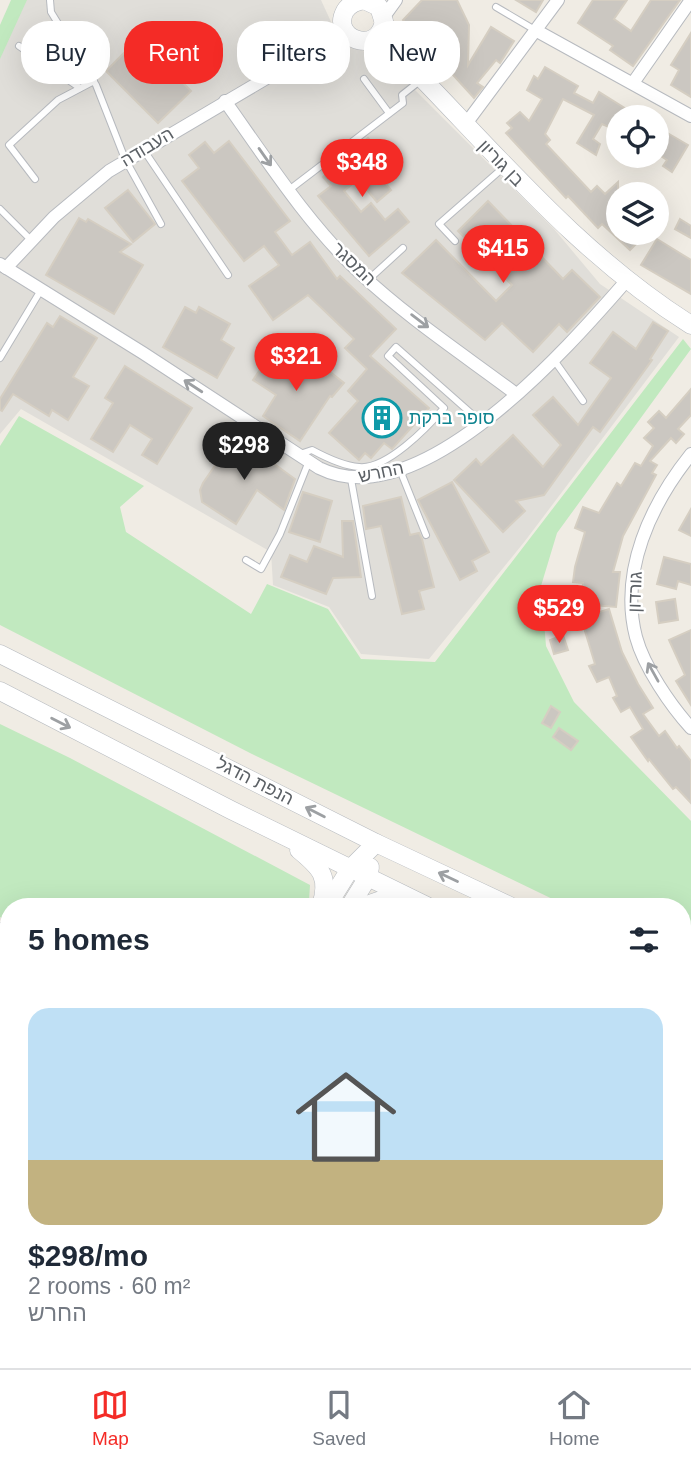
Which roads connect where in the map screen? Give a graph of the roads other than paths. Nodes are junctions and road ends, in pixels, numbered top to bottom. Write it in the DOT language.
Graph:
graph roads {
  1 [pos="50,0"];
  2 [pos="396,0"];
  3 [pos="558,0"];
  4 [pos="691,0"];
  5 [pos="369,1"];
  6 [pos="496,7"];
  7 [pos="342,12"];
  8 [pos="384,20"];
  9 [pos="57,21"];
  10 [pos="537,31"];
  11 [pos="350,40"];
  12 [pos="359,40"];
  13 [pos="364,42"];
  14 [pos="19,46"];
  15 [pos="633,83"];
  16 [pos="88,84"];
  17 [pos="95,84"];
  18 [pos="255,84"];
  19 [pos="368,84"];
  20 [pos="413,84"];
  21 [pos="426,84"];
  22 [pos="80,88"];
  23 [pos="225,101"];
  24 [pos="389,113"];
  25 [pos="691,116"];
  26 [pos="464,125"];
  27 [pos="143,148"];
  28 [pos="125,159"];
  29 [pos="505,166"];
  30 [pos="35,179"];
  31 [pos="289,190"];
  32 [pos="0,209"];
  33 [pos="161,223"];
  34 [pos="32,240"];
  35 [pos="455,241"];
  36 [pos="403,248"];
  37 [pos="3,266"];
  38 [pos="228,275"];
  39 [pos="368,280"];
  40 [pos="627,280"];
  41 [pos="41,290"];
  42 [pos="691,325"];
  43 [pos="0,358"];
  44 [pos="553,359"];
  45 [pos="516,394"];
  46 [pos="453,398"];
  47 [pos="583,401"];
  48 [pos="444,408"];
  49 [pos="482,424"];
  50 [pos="691,454"];
  51 [pos="304,458"];
  52 [pos="400,470"];
  53 [pos="354,479"];
  54 [pos="426,535"];
  55 [pos="246,561"];
  56 [pos="372,596"];
  57 [pos="0,654"];
  58 [pos="0,691"];
  59 [pos="691,728"];
  60 [pos="277,833"];
  61 [pos="376,843"];
  62 [pos="350,869"];
  63 [pos="368,877"];
  64 [pos="324,898"];
  65 [pos="332,898"];
  66 [pos="355,898"];
  67 [pos="410,898"];
  68 [pos="493,898"];
  1 -- 9 [label="lane"];
  2 -- 8 [label="street"];
  3 -- 10 [label="street"];
  4 -- 15 [label="street"];
  5 -- 7 [label="main road"];
  5 -- 8 [label="main road"];
  6 -- 10 [label="lane"];
  7 -- 12 [label="main road"];
  8 -- 12 [label="main road"];
  10 -- 15 [label="street"];
  10 -- 26 [label="street"];
  11 -- 12 [label="street, העבודה"];
  12 -- 13 [label="main road, בן גוריון"];
  14 -- 22 [label="lane"];
  15 -- 25 [label="street"];
  16 -- 22 [label="lane"];
  17 -- 28 [label="lane"];
  18 -- 23 [label="street, העבודה"];
  19 -- 24 [label="lane"];
  20 -- 24 [label="lane"];
  21 -- 26 [label="main road, בן גוריון"];
  22 -- 30 [label="lane"];
  23 -- 27 [label="street, העבודה"];
  23 -- 31 [label="street, המסגר, one-way"];
  24 -- 31 [label="lane"];
  26 -- 29 [label="main road, בן גוריון"];
  27 -- 28 [label="street, העבודה"];
  27 -- 38 [label="lane"];
  28 -- 33 [label="lane"];
  28 -- 34 [label="street, העבודה"];
  29 -- 35 [label="lane"];
  29 -- 40 [label="main road, בן גוריון"];
  31 -- 39 [label="street, המסגר"];
  32 -- 34 [label="lane"];
  34 -- 37 [label="street, העבודה"];
  36 -- 39 [label="lane"];
  37 -- 41 [label="street, החרש"];
  39 -- 45 [label="street, המסגר, one-way"];
  40 -- 42 [label="main road, בן גוריון"];
  40 -- 44 [label="street, החרש"];
  41 -- 43 [label="lane"];
  51 -- 41 [label="street, החרש, one-way"];
  44 -- 45 [label="street, החרש"];
  44 -- 47 [label="lane"];
  45 -- 49 [label="street, החרש"];
  46 -- 48 [label="lane"];
  46 -- 48 [label="lane"];
  46 -- 49 [label="lane"];
  48 -- 51 [label="lane"];
  49 -- 52 [label="street, החרש"];
  59 -- 50 [label="street, גורדון, one-way"];
  51 -- 53 [label="street, החרש"];
  51 -- 55 [label="lane"];
  52 -- 53 [label="street, החרש"];
  52 -- 54 [label="lane"];
  53 -- 56 [label="lane"];
  61 -- 57 [label="main road, הנפת הדגל, one-way"];
  58 -- 60 [label="main road, הנפת הדגל, one-way"];
  60 -- 62 [label="main road, הנפת הדגל"];
  60 -- 64 [label="main road"];
  61 -- 62 [label="main road"];
  61 -- 63 [label="main road"];
  68 -- 61 [label="main road, הנפת הדגל, one-way"];
  62 -- 63 [label="main road, הנפת הדגל"];
  62 -- 65 [label="main road"];
  63 -- 66 [label="main road"];
  63 -- 67 [label="main road, הנפת הדגל"];
}
